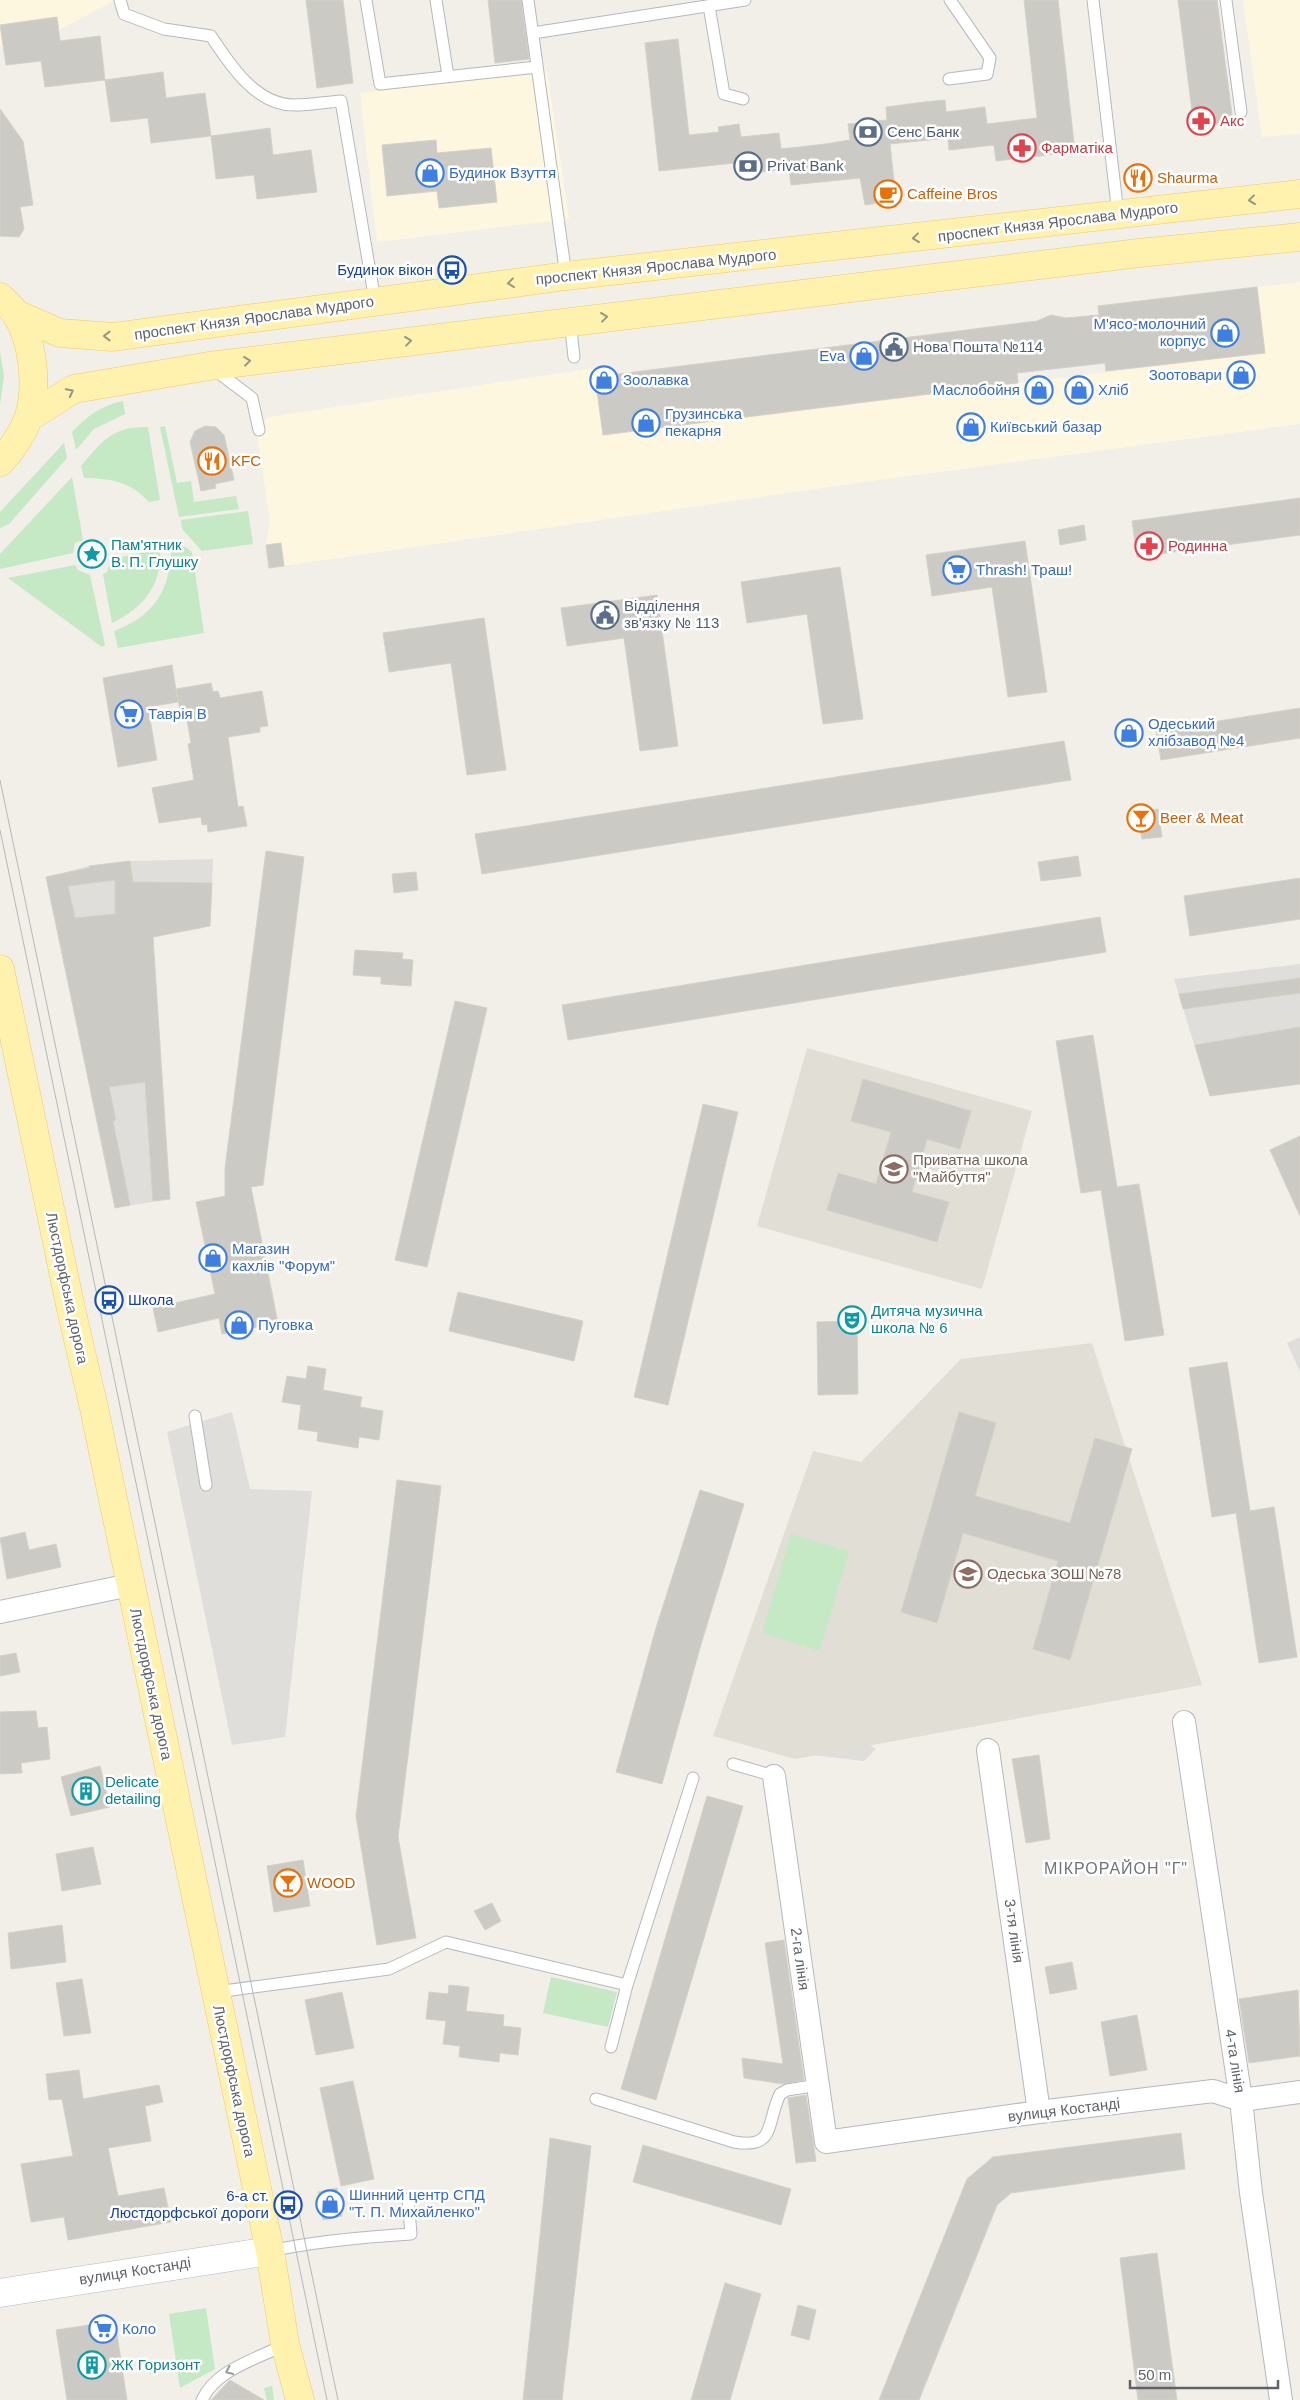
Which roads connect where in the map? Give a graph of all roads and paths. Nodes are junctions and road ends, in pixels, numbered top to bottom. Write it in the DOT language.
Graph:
graph roads {
  1 [pos="120,0"];
  2 [pos="366,0"];
  3 [pos="436,0"];
  4 [pos="528,0"];
  5 [pos="745,0"];
  6 [pos="950,0"];
  7 [pos="1093,0"];
  8 [pos="1226,0"];
  9 [pos="709,6"];
  10 [pos="533,33"];
  11 [pos="537,67"];
  12 [pos="448,76"];
  13 [pos="949,79"];
  14 [pos="743,99"];
  15 [pos="1241,112"];
  16 [pos="1300,194"];
  17 [pos="1118,216"];
  18 [pos="1300,237"];
  19 [pos="566,276"];
  20 [pos="375,301"];
  21 [pos="8,306"];
  22 [pos="570,321"];
  23 [pos="574,357"];
  24 [pos="209,366"];
  25 [pos="28,417"];
  26 [pos="259,430"];
  27 [pos="0,462"];
  28 [pos="0,969"];
  29 [pos="195,1416"];
  30 [pos="206,1485"];
  31 [pos="130,1585"];
  32 [pos="0,1612"];
  33 [pos="1184,1722"];
  34 [pos="988,1750"];
  35 [pos="733,1764"];
  36 [pos="774,1776"];
  37 [pos="694,1778"];
  38 [pos="627,1986"];
  39 [pos="216,1992"];
  40 [pos="611,2047"];
  41 [pos="818,2085"];
  42 [pos="1300,2092"];
  43 [pos="596,2099"];
  44 [pos="1241,2100"];
  45 [pos="1039,2112"];
  46 [pos="826,2142"];
  47 [pos="408,2199"];
  48 [pos="270,2252"];
  49 [pos="0,2293"];
  50 [pos="286,2344"];
  51 [pos="202,2400"];
  52 [pos="300,2400"];
  53 [pos="1281,2400"];
  1 -- 20 [label="lane"];
  2 -- 12 [label="lane"];
  3 -- 12 [label="lane"];
  4 -- 10 [label="lane"];
  5 -- 9 [label="lane"];
  6 -- 13 [label="lane"];
  7 -- 17 [label="lane"];
  8 -- 15 [label="lane"];
  9 -- 10 [label="lane"];
  9 -- 14 [label="lane"];
  10 -- 11 [label="lane"];
  11 -- 12 [label="lane"];
  11 -- 19 [label="lane"];
  16 -- 17 [label="main road, проспект Князя Ярослава Мудрого, one-way"];
  17 -- 19 [label="main road, проспект Князя Ярослава Мудрого, one-way"];
  22 -- 18 [label="main road, one-way"];
  19 -- 20 [label="main road, проспект Князя Ярослава Мудрого, one-way"];
  20 -- 21 [label="main road, проспект Князя Ярослава Мудрого, one-way"];
  21 -- 25 [label="main road"];
  22 -- 23 [label="lane"];
  24 -- 22 [label="main road, one-way"];
  25 -- 24 [label="main road, one-way"];
  24 -- 26 [label="lane"];
  25 -- 27 [label="main road"];
  28 -- 31 [label="main road, Люстдорфська дорога"];
  29 -- 30 [label="lane"];
  31 -- 32 [label="street"];
  31 -- 39 [label="main road, Люстдорфська дорога"];
  33 -- 44 [label="street, 4-та лінія"];
  34 -- 45 [label="street, 3-тя лінія"];
  35 -- 36 [label="lane"];
  36 -- 41 [label="street, 2-га лінія"];
  37 -- 38 [label="lane"];
  38 -- 39 [label="lane"];
  38 -- 40 [label="lane"];
  39 -- 48 [label="main road, Люстдорфська дорога"];
  41 -- 43 [label="lane"];
  41 -- 46 [label="street, 2-га лінія"];
  42 -- 44 [label="street, вулиця Костанді"];
  44 -- 45 [label="street, вулиця Костанді"];
  44 -- 53 [label="street, 4-та лінія"];
  45 -- 46 [label="street, вулиця Костанді"];
  47 -- 48 [label="lane"];
  48 -- 49 [label="street, вулиця Костанді"];
  48 -- 50 [label="main road, Люстдорфська дорога"];
  50 -- 51 [label="lane, one-way"];
  50 -- 52 [label="main road, Люстдорфська дорога"];
}
